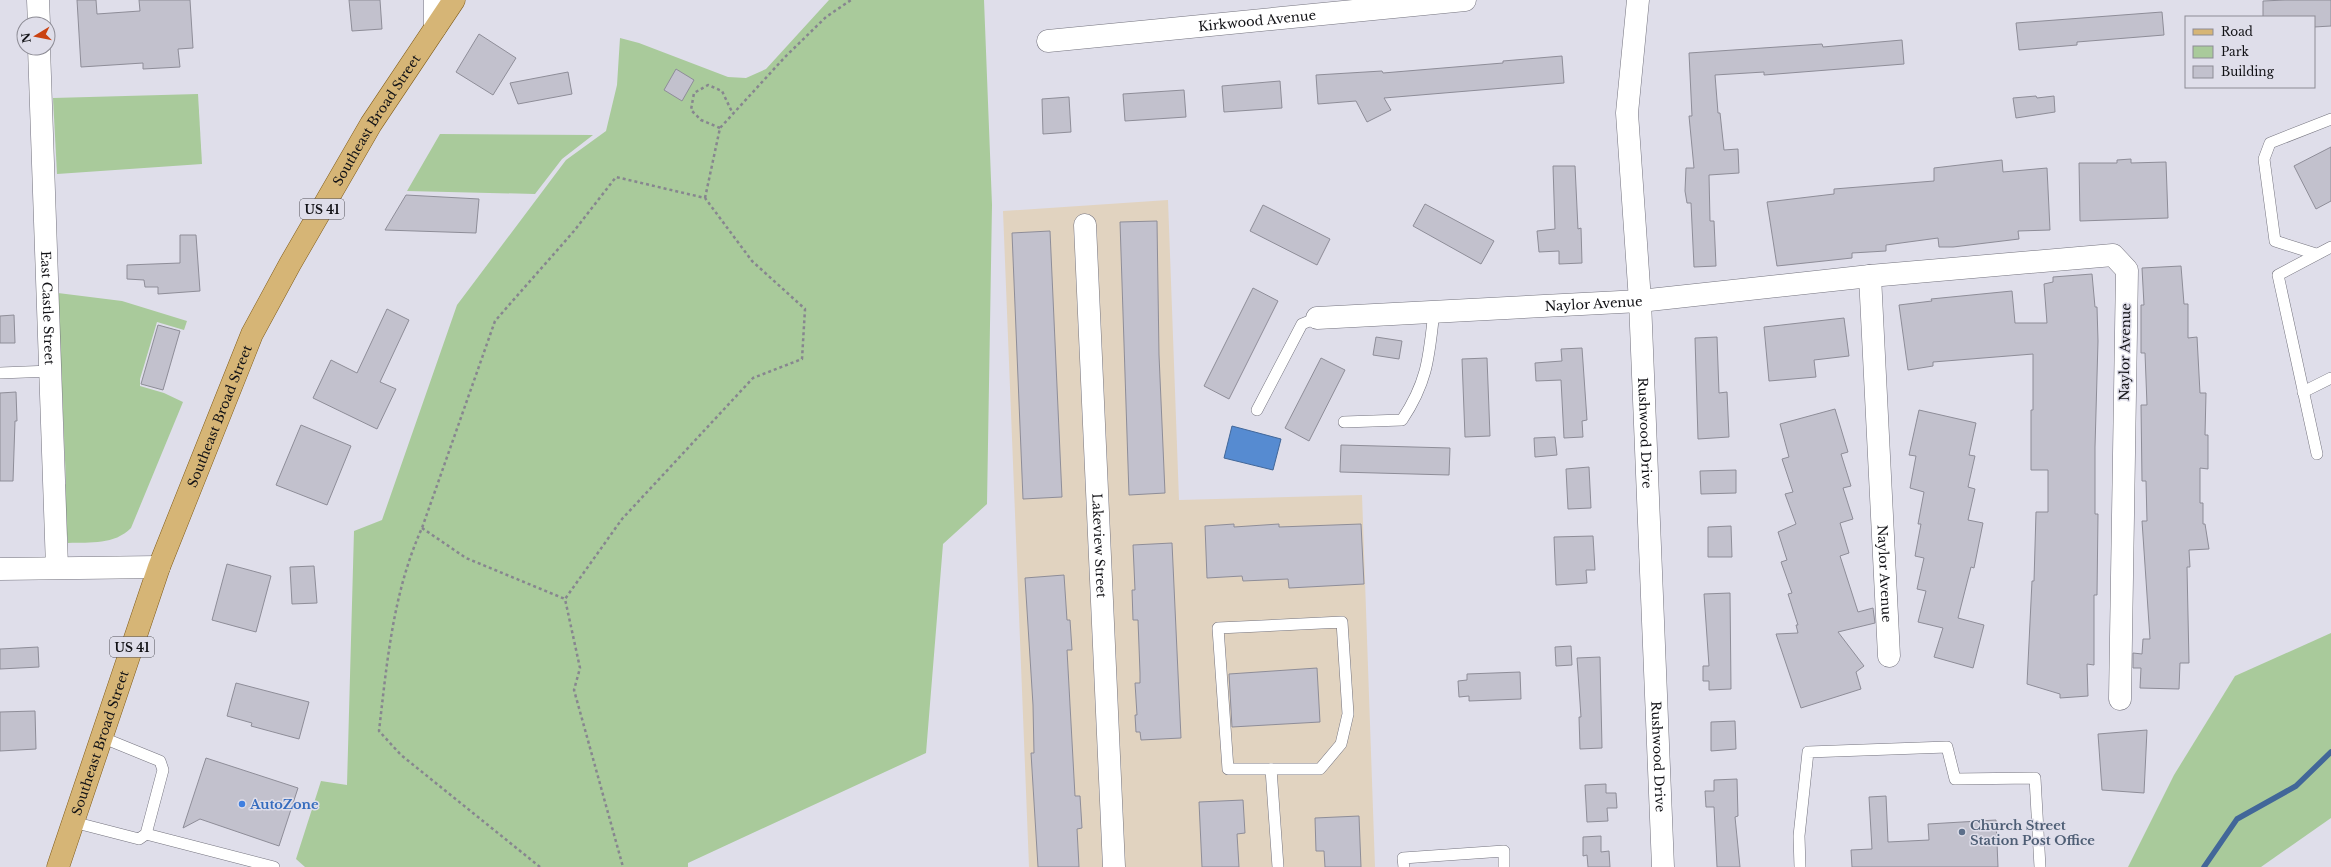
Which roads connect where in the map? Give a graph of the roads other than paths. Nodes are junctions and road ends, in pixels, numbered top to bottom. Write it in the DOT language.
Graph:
graph roads {
  1 [pos="38,0"];
  2 [pos="435,0"];
  3 [pos="454,0"];
  4 [pos="1466,0"];
  5 [pos="1638,0"];
  6 [pos="1394,3"];
  7 [pos="38,16"];
  8 [pos="435,28"];
  9 [pos="1048,41"];
  10 [pos="39,56"];
  11 [pos="2331,119"];
  12 [pos="1085,225"];
  13 [pos="2331,247"];
  14 [pos="2316,254"];
  15 [pos="1870,276"];
  16 [pos="1640,301"];
  17 [pos="1434,311"];
  18 [pos="1316,318"];
  19 [pos="51,371"];
  20 [pos="0,373"];
  21 [pos="2331,378"];
  22 [pos="2303,392"];
  23 [pos="1257,410"];
  24 [pos="1344,422"];
  25 [pos="2317,454"];
  26 [pos="58,567"];
  27 [pos="159,567"];
  28 [pos="0,569"];
  29 [pos="1889,656"];
  30 [pos="2120,699"];
  31 [pos="102,737"];
  32 [pos="1271,769"];
  33 [pos="73,822"];
  34 [pos="146,834"];
  35 [pos="58,867"];
  36 [pos="274,867"];
  37 [pos="1114,867"];
  38 [pos="1278,867"];
  39 [pos="1404,867"];
  40 [pos="1504,867"];
  41 [pos="1663,867"];
  42 [pos="1800,867"];
  43 [pos="2040,867"];
  1 -- 7 [label="street"];
  2 -- 8 [label="street"];
  3 -- 8 [label="main road, Southeast Broad Street / US 41"];
  4 -- 6 [label="street, Kirkwood Avenue"];
  5 -- 16 [label="street, Rushwood Drive"];
  6 -- 9 [label="street, Kirkwood Avenue"];
  8 -- 27 [label="main road, Southeast Broad Street / US 41"];
  10 -- 19 [label="street, East Castle Street"];
  11 -- 14 [label="lane"];
  12 -- 37 [label="street, Lakeview Street"];
  13 -- 14 [label="lane"];
  14 -- 22 [label="lane"];
  15 -- 16 [label="street, Naylor Avenue"];
  15 -- 29 [label="street, Naylor Avenue"];
  15 -- 30 [label="street, Naylor Avenue"];
  16 -- 17 [label="street, Naylor Avenue"];
  16 -- 41 [label="street, Rushwood Drive"];
  17 -- 18 [label="street, Naylor Avenue"];
  17 -- 24 [label="lane"];
  18 -- 23 [label="lane"];
  19 -- 20 [label="lane"];
  19 -- 26 [label="street, East Castle Street"];
  21 -- 22 [label="lane"];
  22 -- 25 [label="lane"];
  26 -- 27 [label="street"];
  26 -- 28 [label="street"];
  27 -- 31 [label="main road, Southeast Broad Street / US 41"];
  31 -- 33 [label="main road, Southeast Broad Street / US 41"];
  31 -- 34 [label="lane"];
  32 -- 32 [label="lane"];
  32 -- 38 [label="lane"];
  33 -- 34 [label="lane"];
  33 -- 35 [label="main road, Southeast Broad Street / US 41"];
  34 -- 36 [label="lane"];
  39 -- 40 [label="lane"];
  42 -- 43 [label="lane"];
}
